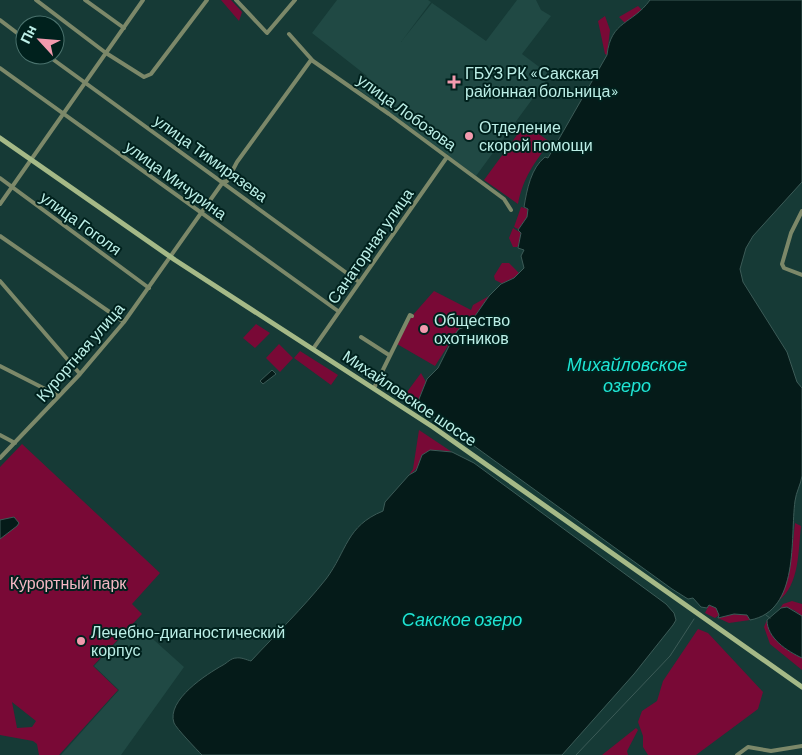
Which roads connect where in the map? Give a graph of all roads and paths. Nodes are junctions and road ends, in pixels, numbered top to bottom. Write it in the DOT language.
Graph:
graph roads {
  1 [pos="36,0"];
  2 [pos="85,0"];
  3 [pos="143,0"];
  4 [pos="207,0"];
  5 [pos="236,0"];
  6 [pos="295,0"];
  7 [pos="0,20"];
  8 [pos="124,28"];
  9 [pos="15,31"];
  10 [pos="289,34"];
  11 [pos="106,53"];
  12 [pos="311,59"];
  13 [pos="61,65"];
  14 [pos="0,68"];
  15 [pos="85,83"];
  16 [pos="63,113"];
  17 [pos="0,138"];
  18 [pos="447,157"];
  19 [pos="30,159"];
  20 [pos="0,178"];
  21 [pos="223,182"];
  22 [pos="12,186"];
  23 [pos="0,204"];
  24 [pos="512,210"];
  25 [pos="802,211"];
  26 [pos="201,213"];
  27 [pos="0,236"];
  28 [pos="170,256"];
  29 [pos="802,275"];
  30 [pos="0,281"];
  31 [pos="359,282"];
  32 [pos="149,288"];
  33 [pos="338,312"];
  34 [pos="412,316"];
  35 [pos="124,322"];
  36 [pos="361,337"];
  37 [pos="313,349"];
  38 [pos="389,355"];
  39 [pos="0,366"];
  40 [pos="80,374"];
  41 [pos="374,388"];
  42 [pos="59,396"];
  43 [pos="0,435"];
  44 [pos="15,443"];
  45 [pos="0,458"];
  46 [pos="802,687"];
  47 [pos="802,746"];
  48 [pos="769,753"];
  49 [pos="738,755"];
  1 -- 11 [label="street"];
  2 -- 8 [label="street"];
  3 -- 8 [label="street"];
  4 -- 11 [label="street"];
  5 -- 6 [label="street"];
  7 -- 9 [label="street"];
  8 -- 11 [label="street"];
  10 -- 12 [label="street, улица Лобозова"];
  11 -- 15 [label="street"];
  12 -- 18 [label="street, улица Лобозова"];
  12 -- 21 [label="street, Курортная улица"];
  13 -- 15 [label="street, улица Тимирязева"];
  14 -- 16 [label="street, улица Мичурина"];
  15 -- 16 [label="street"];
  15 -- 21 [label="street, улица Тимирязева"];
  16 -- 19 [label="street"];
  16 -- 26 [label="street, улица Мичурина"];
  17 -- 19 [label="main road, Михайловское шоссе"];
  18 -- 24 [label="street, улица Лобозова"];
  18 -- 31 [label="street, Санаторная улица"];
  19 -- 22 [label="street"];
  19 -- 28 [label="main road, Михайловское шоссе"];
  20 -- 22 [label="street, улица Гоголя"];
  21 -- 26 [label="street, Курортная улица"];
  21 -- 31 [label="street, улица Тимирязева"];
  22 -- 23 [label="street"];
  22 -- 32 [label="street, улица Гоголя"];
  25 -- 29 [label="street"];
  26 -- 28 [label="street, Курортная улица"];
  26 -- 33 [label="street, улица Мичурина"];
  27 -- 35 [label="street"];
  28 -- 32 [label="street, Курортная улица"];
  28 -- 37 [label="main road, Михайловское шоссе"];
  30 -- 40 [label="street"];
  31 -- 33 [label="street, Санаторная улица"];
  32 -- 35 [label="street, Курортная улица"];
  33 -- 37 [label="street, Санаторная улица"];
  34 -- 38 [label="street"];
  35 -- 40 [label="street, Курортная улица"];
  36 -- 38 [label="street"];
  37 -- 41 [label="main road, Михайловское шоссе"];
  38 -- 41 [label="street"];
  39 -- 42 [label="street"];
  40 -- 42 [label="street, Курортная улица"];
  41 -- 46 [label="main road, Михайловское шоссе"];
  42 -- 44 [label="street, Курортная улица"];
  43 -- 44 [label="street"];
  44 -- 45 [label="street, Курортная улица"];
  47 -- 48 [label="street"];
  48 -- 49 [label="street"];
}
